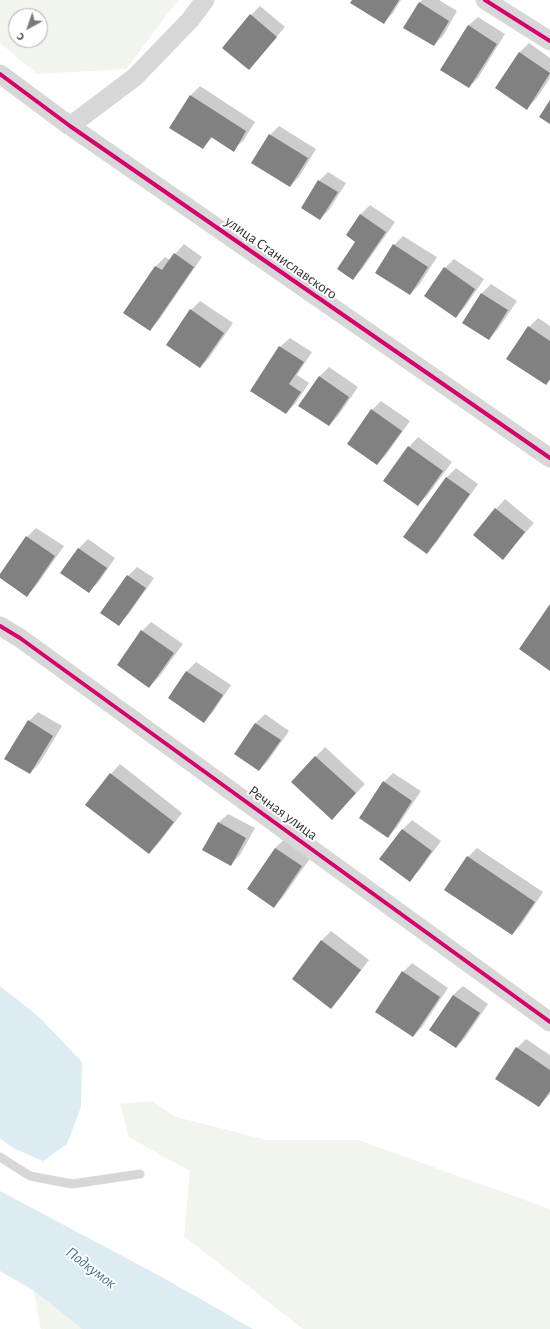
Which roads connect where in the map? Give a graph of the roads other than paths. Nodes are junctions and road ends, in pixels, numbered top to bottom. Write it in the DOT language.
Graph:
graph roads {
  1 [pos="205,0"];
  2 [pos="485,0"];
  3 [pos="550,41"];
  4 [pos="0,74"];
  5 [pos="70,126"];
  6 [pos="550,458"];
  7 [pos="0,626"];
  8 [pos="550,1022"];
  9 [pos="0,1157"];
  10 [pos="140,1174"];
  1 -- 5 [label="street"];
  2 -- 3 [label="street"];
  4 -- 5 [label="street, улица Станиславского"];
  5 -- 6 [label="street, улица Станиславского"];
  7 -- 8 [label="street, Речная улица"];
  9 -- 10 [label="lane"];
}
